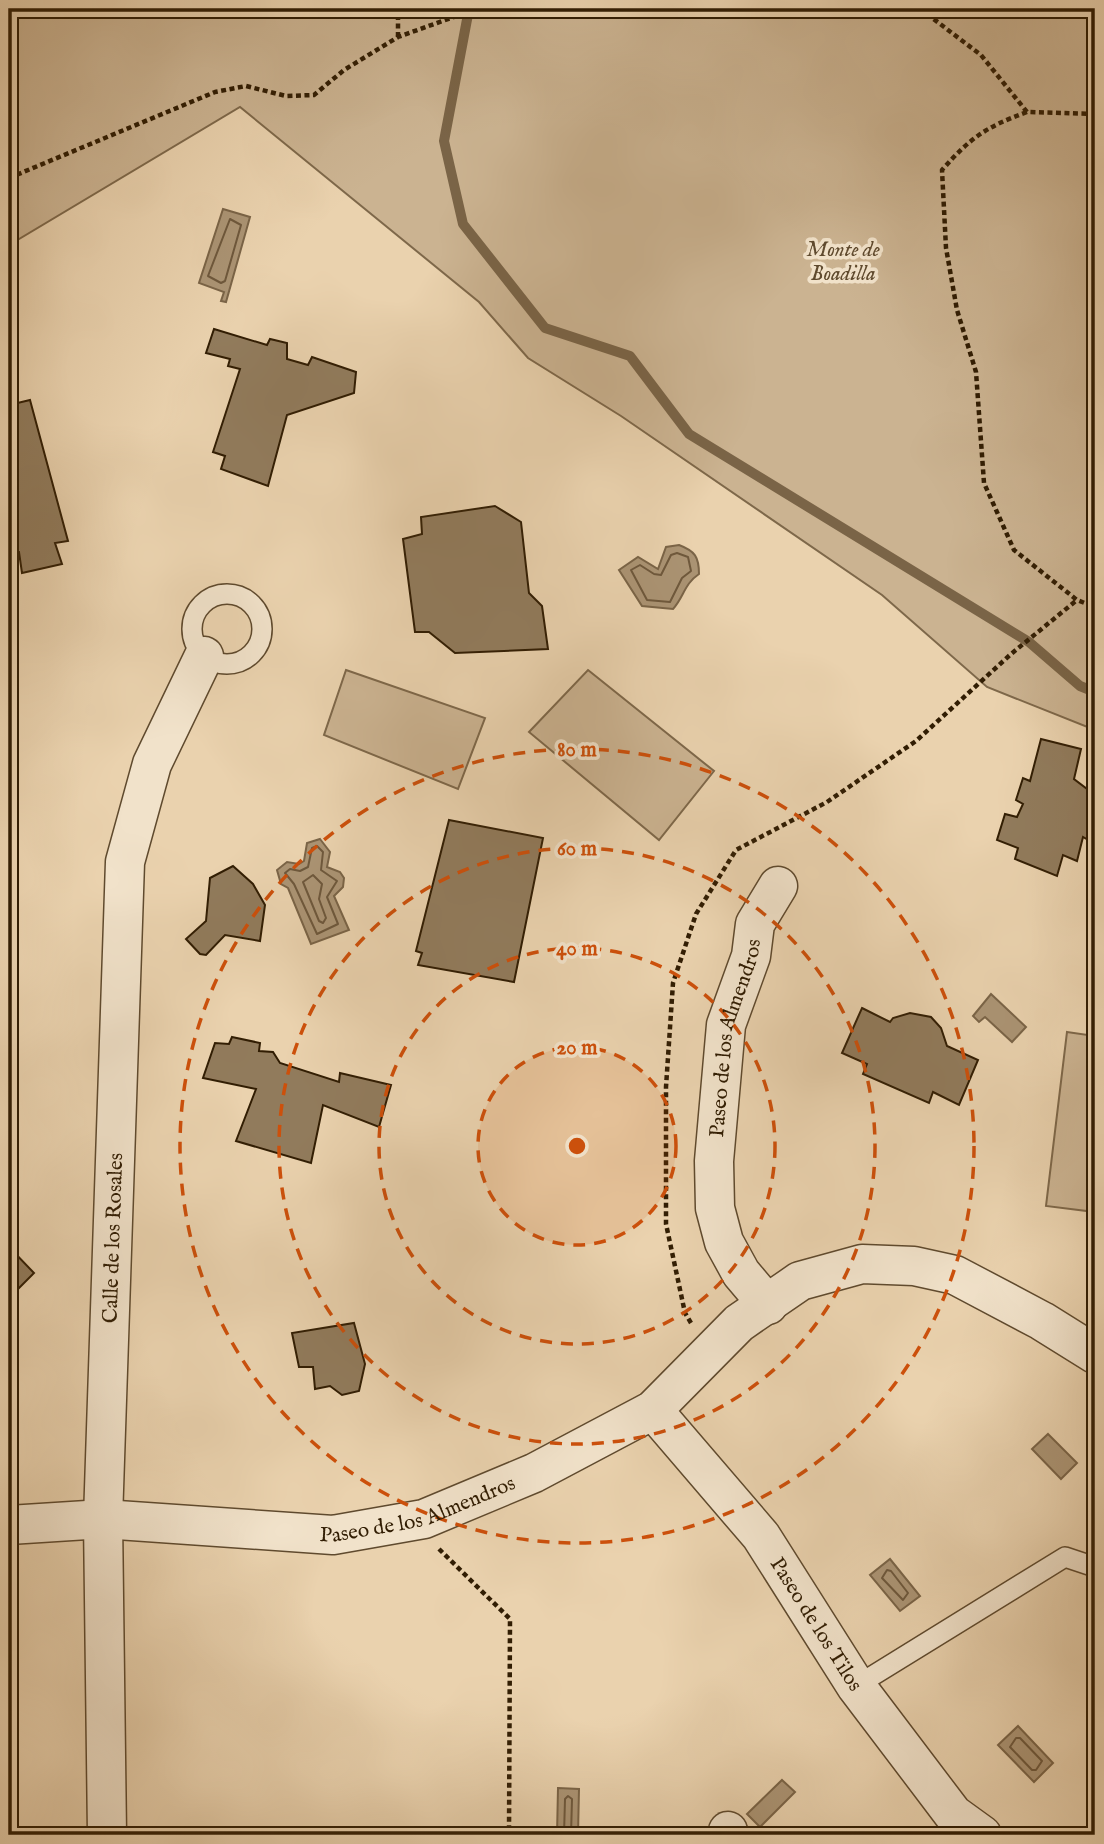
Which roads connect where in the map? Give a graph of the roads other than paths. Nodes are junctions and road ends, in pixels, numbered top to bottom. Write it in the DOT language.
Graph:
graph roads {
  1 [pos="204,656"];
  2 [pos="778,886"];
  3 [pos="768,1305"];
  4 [pos="1095,1354"];
  5 [pos="653,1410"];
  6 [pos="103,1519"];
  7 [pos="9,1525"];
  8 [pos="1095,1567"];
  9 [pos="856,1686"];
  10 [pos="107,1835"];
  11 [pos="982,1835"];
  1 -- 6 [label="street, Calle de los Rosales"];
  2 -- 3 [label="street, Paseo de los Almendros"];
  3 -- 4 [label="street, Paseo de los Almendros"];
  3 -- 5 [label="street, Paseo de los Almendros"];
  5 -- 6 [label="street, Paseo de los Almendros"];
  5 -- 9 [label="street, Paseo de los Tilos"];
  6 -- 7 [label="street, Paseo de los Almendros"];
  6 -- 10 [label="street, Calle de los Rosales"];
  8 -- 9 [label="lane"];
  9 -- 11 [label="street, Paseo de los Tilos"];
}
